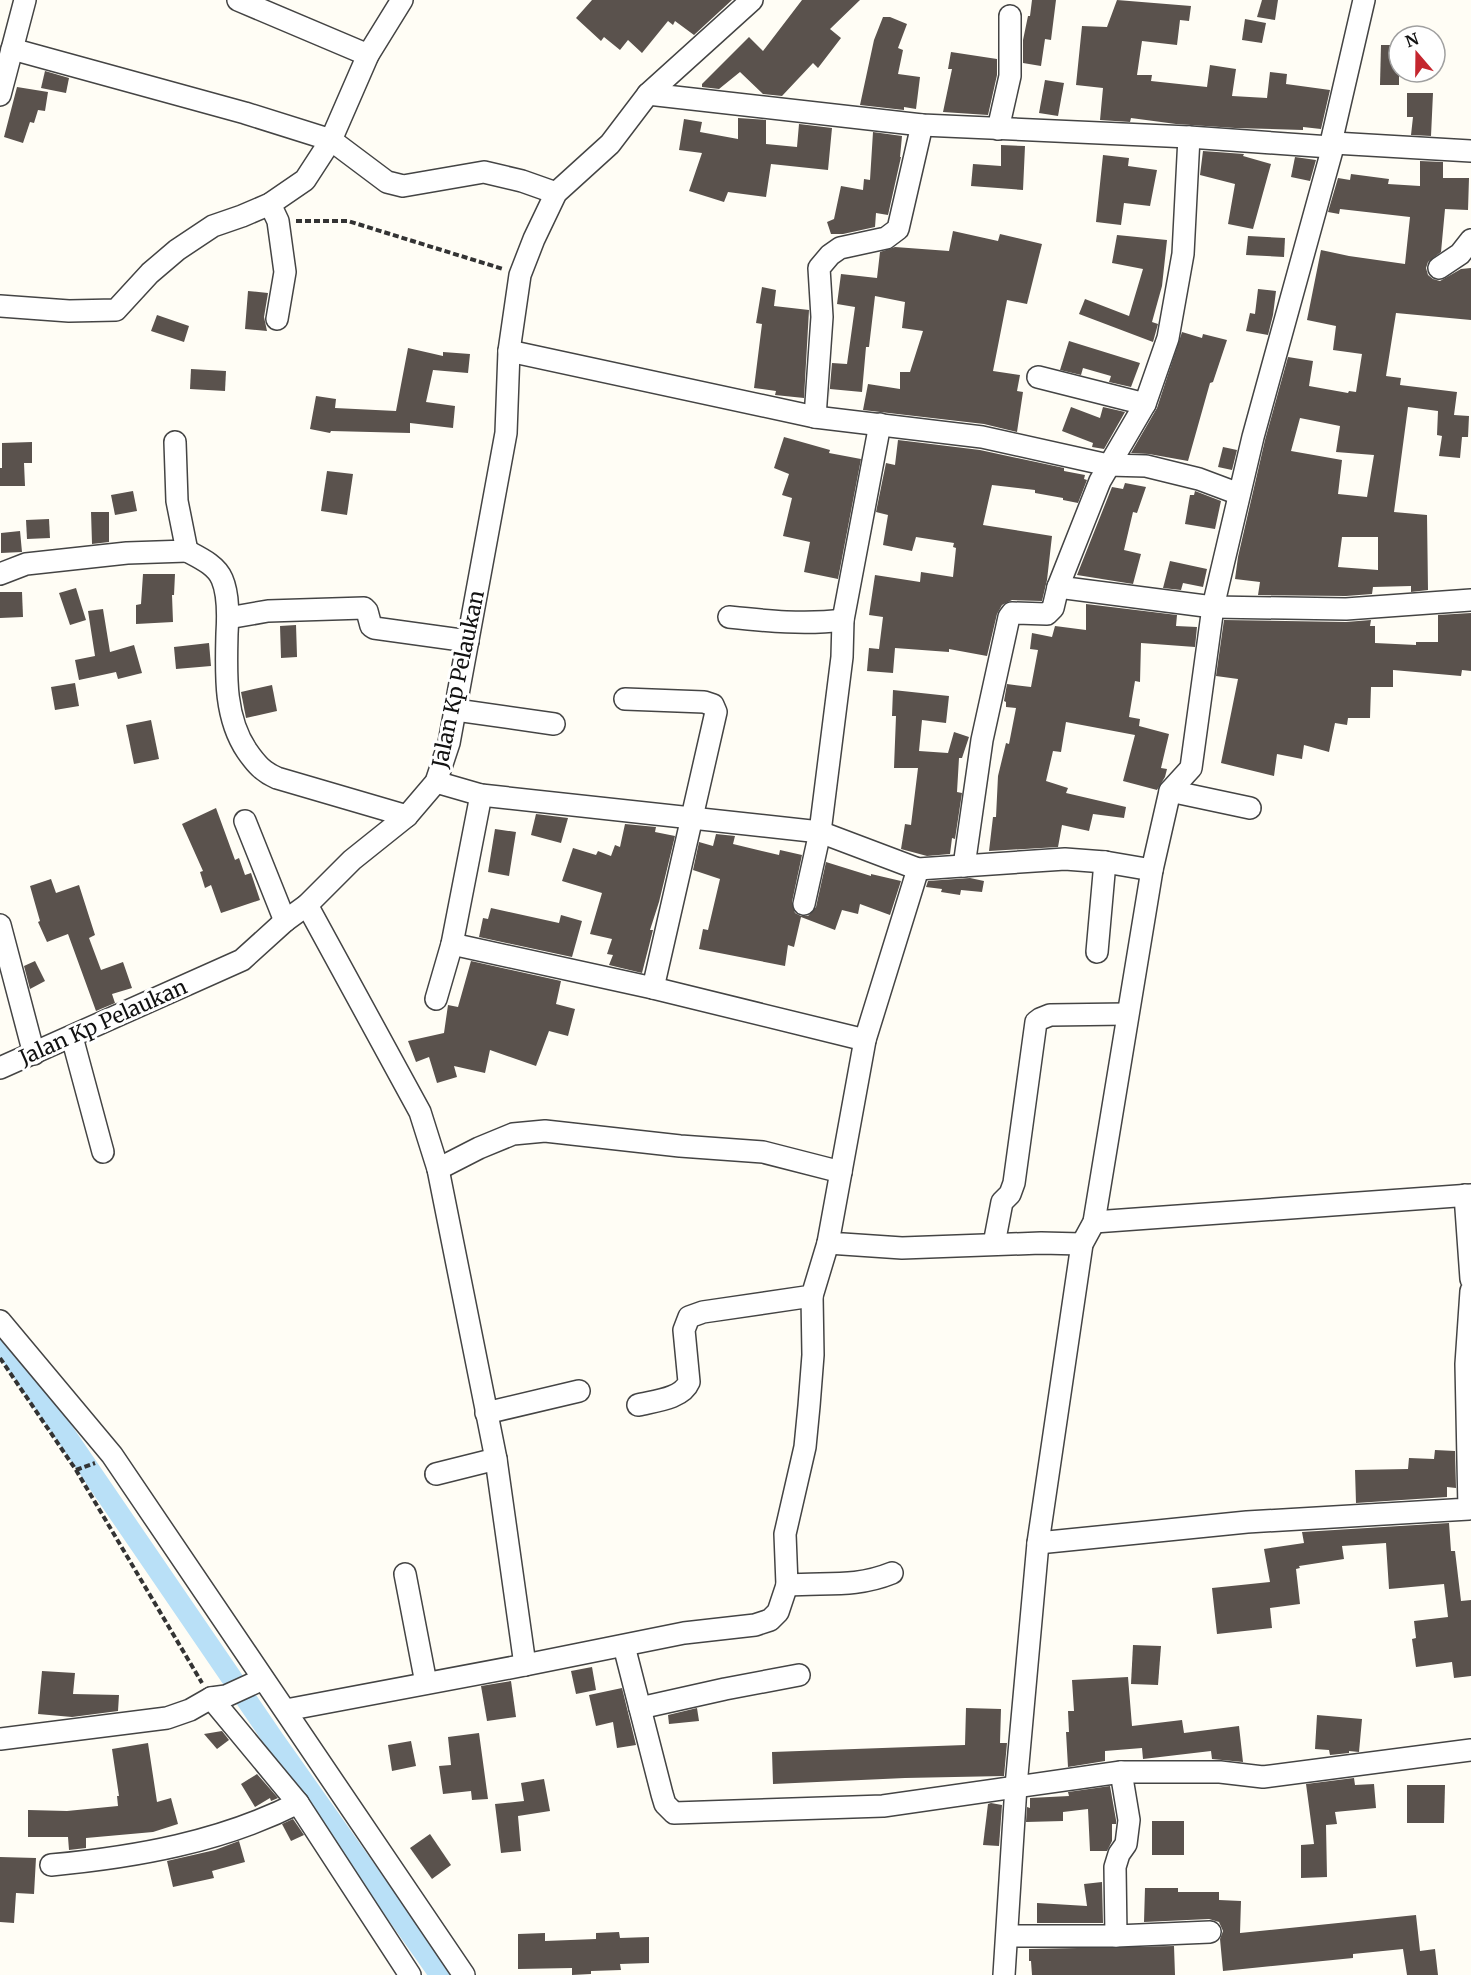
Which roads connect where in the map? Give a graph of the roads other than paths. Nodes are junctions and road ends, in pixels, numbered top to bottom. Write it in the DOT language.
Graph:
graph roads {
  1 [pos="25,0"];
  2 [pos="238,0"];
  3 [pos="402,0"];
  4 [pos="752,0"];
  5 [pos="1365,0"];
  6 [pos="1010,16"];
  7 [pos="12,49"];
  8 [pos="368,55"];
  9 [pos="648,94"];
  10 [pos="0,95"];
  11 [pos="922,125"];
  12 [pos="998,129"];
  13 [pos="1189,137"];
  14 [pos="331,140"];
  15 [pos="1332,145"];
  16 [pos="1471,151"];
  17 [pos="556,193"];
  18 [pos="274,213"];
  19 [pos="1471,240"];
  20 [pos="1439,268"];
  21 [pos="0,306"];
  22 [pos="277,319"];
  23 [pos="509,351"];
  24 [pos="1038,377"];
  25 [pos="1145,404"];
  26 [pos="815,417"];
  27 [pos="879,424"];
  28 [pos="176,442"];
  29 [pos="1108,465"];
  30 [pos="1239,494"];
  31 [pos="187,551"];
  32 [pos="0,574"];
  33 [pos="1058,587"];
  34 [pos="1471,600"];
  35 [pos="1213,607"];
  36 [pos="729,617"];
  37 [pos="228,618"];
  38 [pos="843,620"];
  39 [pos="468,641"];
  40 [pos="625,699"];
  41 [pos="456,710"];
  42 [pos="554,724"];
  43 [pos="436,782"];
  44 [pos="1170,791"];
  45 [pos="481,795"];
  46 [pos="1250,808"];
  47 [pos="407,816"];
  48 [pos="693,819"];
  49 [pos="245,821"];
  50 [pos="820,832"];
  51 [pos="1105,862"];
  52 [pos="964,866"];
  53 [pos="918,869"];
  54 [pos="1152,870"];
  55 [pos="804,904"];
  56 [pos="307,905"];
  57 [pos="285,921"];
  58 [pos="0,925"];
  59 [pos="452,944"];
  60 [pos="1097,952"];
  61 [pos="653,988"];
  62 [pos="436,999"];
  63 [pos="1127,1014"];
  64 [pos="72,1038"];
  65 [pos="865,1040"];
  66 [pos="34,1054"];
  67 [pos="0,1068"];
  68 [pos="103,1152"];
  69 [pos="438,1169"];
  70 [pos="841,1172"];
  71 [pos="1468,1195"];
  72 [pos="1094,1222"];
  73 [pos="828,1244"];
  74 [pos="994,1244"];
  75 [pos="1082,1244"];
  76 [pos="1471,1279"];
  77 [pos="1471,1290"];
  78 [pos="812,1296"];
  79 [pos="0,1321"];
  80 [pos="579,1391"];
  81 [pos="638,1405"];
  82 [pos="486,1413"];
  83 [pos="496,1459"];
  84 [pos="436,1474"];
  85 [pos="1470,1516"];
  86 [pos="1038,1542"];
  87 [pos="892,1573"];
  88 [pos="405,1574"];
  89 [pos="787,1585"];
  90 [pos="624,1646"];
  91 [pos="525,1665"];
  92 [pos="799,1675"];
  93 [pos="263,1679"];
  94 [pos="426,1683"];
  95 [pos="227,1694"];
  96 [pos="640,1708"];
  97 [pos="286,1710"];
  98 [pos="0,1739"];
  99 [pos="1471,1750"];
  100 [pos="1121,1772"];
  101 [pos="1016,1786"];
  102 [pos="298,1803"];
  103 [pos="51,1865"];
  104 [pos="1209,1932"];
  105 [pos="1007,1936"];
  106 [pos="1116,1936"];
  107 [pos="410,1975"];
  108 [pos="464,1975"];
  109 [pos="1004,1975"];
  1 -- 7 [label="street"];
  2 -- 8 [label="street"];
  3 -- 8 [label="street"];
  4 -- 9 [label="street, Jalan Kp Pelaukan"];
  5 -- 15 [label="street"];
  6 -- 12 [label="street"];
  7 -- 10 [label="street"];
  7 -- 14 [label="street"];
  8 -- 14 [label="street"];
  9 -- 11 [label="street"];
  9 -- 17 [label="street, Jalan Kp Pelaukan"];
  11 -- 12 [label="street"];
  11 -- 26 [label="street"];
  12 -- 13 [label="street"];
  13 -- 15 [label="street"];
  13 -- 25 [label="street"];
  14 -- 17 [label="street"];
  14 -- 18 [label="street"];
  15 -- 16 [label="street"];
  15 -- 30 [label="street"];
  17 -- 23 [label="street, Jalan Kp Pelaukan"];
  18 -- 21 [label="street"];
  18 -- 22 [label="street"];
  19 -- 20 [label="street"];
  23 -- 26 [label="street"];
  23 -- 39 [label="street, Jalan Kp Pelaukan"];
  24 -- 25 [label="street"];
  25 -- 29 [label="street"];
  26 -- 27 [label="street"];
  27 -- 29 [label="street"];
  27 -- 38 [label="street"];
  28 -- 31 [label="street"];
  29 -- 30 [label="street"];
  29 -- 33 [label="street"];
  30 -- 35 [label="street"];
  31 -- 32 [label="street"];
  31 -- 37 [label="street"];
  33 -- 35 [label="street"];
  33 -- 52 [label="street"];
  34 -- 35 [label="street"];
  35 -- 44 [label="street"];
  36 -- 38 [label="street"];
  37 -- 39 [label="street"];
  37 -- 47 [label="street"];
  38 -- 50 [label="street"];
  39 -- 41 [label="street, Jalan Kp Pelaukan"];
  40 -- 48 [label="street"];
  41 -- 42 [label="street"];
  41 -- 43 [label="street, Jalan Kp Pelaukan"];
  43 -- 45 [label="street"];
  43 -- 47 [label="street, Jalan Kp Pelaukan"];
  44 -- 46 [label="street"];
  44 -- 54 [label="street"];
  45 -- 48 [label="street"];
  45 -- 59 [label="street"];
  47 -- 56 [label="street, Jalan Kp Pelaukan"];
  48 -- 50 [label="street"];
  48 -- 61 [label="street"];
  49 -- 57 [label="street"];
  50 -- 53 [label="street"];
  50 -- 55 [label="street"];
  51 -- 52 [label="street"];
  51 -- 54 [label="street"];
  51 -- 60 [label="street"];
  52 -- 53 [label="street"];
  53 -- 65 [label="street"];
  54 -- 63 [label="street"];
  56 -- 57 [label="street, Jalan Kp Pelaukan"];
  56 -- 69 [label="street"];
  57 -- 64 [label="street, Jalan Kp Pelaukan"];
  58 -- 66 [label="street"];
  59 -- 61 [label="street"];
  59 -- 62 [label="street"];
  61 -- 65 [label="street"];
  63 -- 72 [label="street"];
  63 -- 74 [label="street"];
  64 -- 66 [label="street, Jalan Kp Pelaukan"];
  64 -- 68 [label="street"];
  65 -- 70 [label="street"];
  66 -- 67 [label="street, Jalan Kp Pelaukan"];
  69 -- 70 [label="street"];
  69 -- 82 [label="street"];
  70 -- 73 [label="street"];
  71 -- 72 [label="street"];
  71 -- 76 [label="street"];
  72 -- 75 [label="street"];
  73 -- 74 [label="street"];
  73 -- 78 [label="street"];
  74 -- 75 [label="street"];
  75 -- 86 [label="street"];
  77 -- 85 [label="street"];
  78 -- 81 [label="street"];
  78 -- 89 [label="street"];
  79 -- 93 [label="street"];
  80 -- 82 [label="street"];
  82 -- 83 [label="street"];
  83 -- 84 [label="street"];
  83 -- 91 [label="street"];
  85 -- 86 [label="street"];
  86 -- 101 [label="street"];
  87 -- 89 [label="street"];
  88 -- 94 [label="street"];
  89 -- 90 [label="street"];
  90 -- 91 [label="street"];
  90 -- 96 [label="street"];
  91 -- 94 [label="street"];
  92 -- 96 [label="street"];
  93 -- 95 [label="street"];
  93 -- 97 [label="street"];
  94 -- 97 [label="street"];
  95 -- 98 [label="street"];
  95 -- 102 [label="street"];
  96 -- 101 [label="street"];
  97 -- 108 [label="street"];
  99 -- 100 [label="street"];
  100 -- 101 [label="street"];
  100 -- 106 [label="street"];
  101 -- 105 [label="street"];
  102 -- 103 [label="street"];
  102 -- 107 [label="street"];
  104 -- 106 [label="street"];
  105 -- 106 [label="street"];
  105 -- 109 [label="street"];
}
